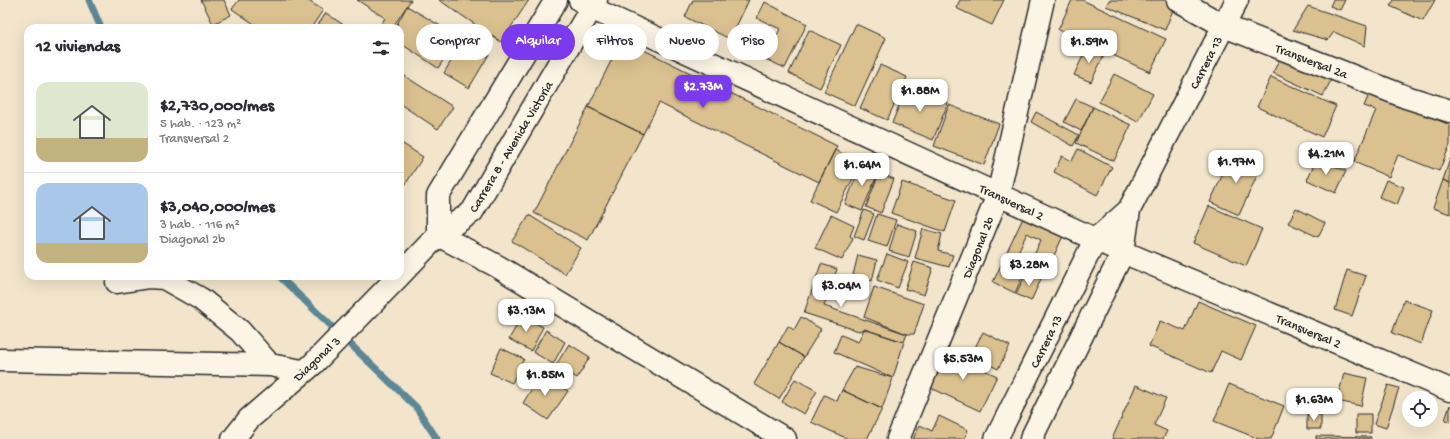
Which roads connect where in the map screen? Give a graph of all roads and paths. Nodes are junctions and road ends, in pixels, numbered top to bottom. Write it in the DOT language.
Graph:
graph roads {
  1 [pos="556,0"];
  2 [pos="1043,0"];
  3 [pos="1178,0"];
  4 [pos="1237,0"];
  5 [pos="589,3"];
  6 [pos="1224,26"];
  7 [pos="1450,111"];
  8 [pos="998,195"];
  9 [pos="1129,210"];
  10 [pos="438,235"];
  11 [pos="1095,240"];
  12 [pos="1123,252"];
  13 [pos="404,270"];
  14 [pos="130,280"];
  15 [pos="168,280"];
  16 [pos="394,280"];
  17 [pos="117,282"];
  18 [pos="0,360"];
  19 [pos="270,365"];
  20 [pos="308,367"];
  21 [pos="1450,390"];
  22 [pos="1000,433"];
  23 [pos="233,439"];
  24 [pos="785,439"];
  25 [pos="898,439"];
  26 [pos="1028,439"];
  27 [pos="1031,439"];
  1 -- 10 [label="street"];
  2 -- 8 [label="street, Diagonal 2b"];
  3 -- 6 [label="street, Transversal 2a"];
  4 -- 6 [label="street, Carrera 13"];
  5 -- 8 [label="street, Transversal 2"];
  5 -- 10 [label="street, Carrera 8 - Avenida Victoria"];
  6 -- 7 [label="street, Transversal 2a"];
  6 -- 9 [label="street, Carrera 13"];
  8 -- 11 [label="street, Transversal 2"];
  8 -- 25 [label="street, Diagonal 2b"];
  9 -- 11 [label="street, Carrera 13"];
  9 -- 12 [label="street, Carrera 13"];
  10 -- 13 [label="street, Diagonal 3"];
  10 -- 24 [label="street"];
  11 -- 12 [label="street, Transversal 2"];
  11 -- 22 [label="street, Carrera 13"];
  12 -- 21 [label="street, Transversal 2"];
  12 -- 27 [label="street, Carrera 13"];
  14 -- 17 [label="street"];
  15 -- 19 [label="street"];
  16 -- 20 [label="street, Diagonal 3"];
  18 -- 19 [label="street"];
  19 -- 20 [label="street"];
  20 -- 23 [label="street, Diagonal 3"];
  22 -- 26 [label="street"];
}
